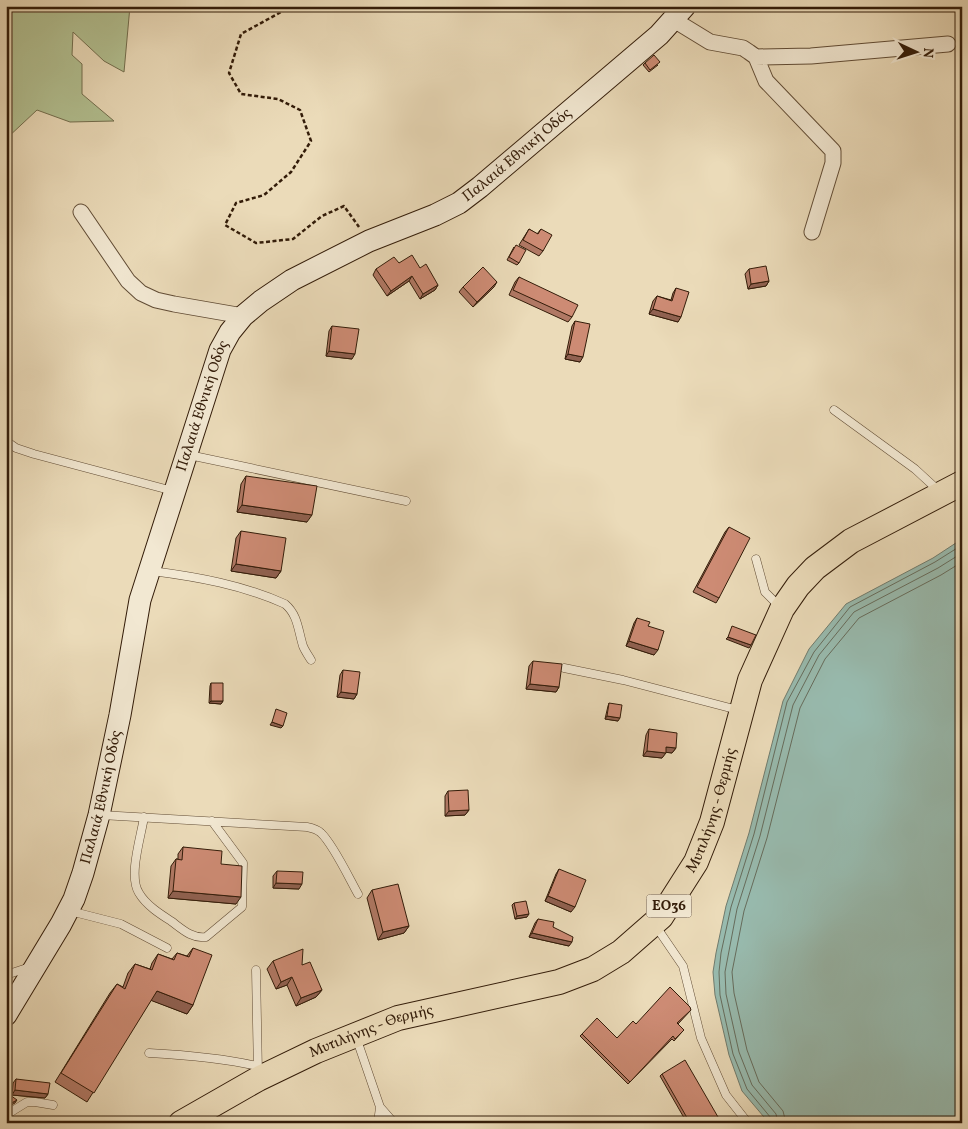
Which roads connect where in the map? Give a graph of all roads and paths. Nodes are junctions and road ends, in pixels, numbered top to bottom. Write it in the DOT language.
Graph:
graph roads {
  1 [pos="292,6"];
  2 [pos="679,13"];
  3 [pos="948,44"];
  4 [pos="756,57"];
  5 [pos="81,212"];
  6 [pos="812,232"];
  7 [pos="369,241"];
  8 [pos="243,316"];
  9 [pos="834,410"];
  10 [pos="6,441"];
  11 [pos="187,455"];
  12 [pos="952,488"];
  13 [pos="175,491"];
  14 [pos="406,500"];
  15 [pos="756,559"];
  16 [pos="150,570"];
  17 [pos="782,609"];
  18 [pos="311,660"];
  19 [pos="564,668"];
  20 [pos="740,711"];
  21 [pos="99,815"];
  22 [pos="144,817"];
  23 [pos="212,821"];
  24 [pos="358,894"];
  25 [pos="68,911"];
  26 [pos="654,924"];
  27 [pos="167,948"];
  28 [pos="36,965"];
  29 [pos="256,970"];
  30 [pos="6,975"];
  31 [pos="6,1016"];
  32 [pos="355,1036"];
  33 [pos="149,1053"];
  34 [pos="258,1072"];
  35 [pos="53,1105"];
  36 [pos="380,1106"];
  37 [pos="6,1115"];
  38 [pos="181,1123"];
  39 [pos="378,1123"];
  40 [pos="394,1123"];
  41 [pos="748,1123"];
  1 -- 7 [label="path"];
  2 -- 4 [label="street"];
  2 -- 7 [label="main road, Παλαιά Εθνική Οδός"];
  3 -- 4 [label="street"];
  4 -- 6 [label="street"];
  5 -- 8 [label="street"];
  7 -- 8 [label="main road, Παλαιά Εθνική Οδός"];
  8 -- 11 [label="main road, Παλαιά Εθνική Οδός"];
  9 -- 12 [label="lane"];
  10 -- 13 [label="lane"];
  11 -- 13 [label="main road, Παλαιά Εθνική Οδός"];
  11 -- 14 [label="lane"];
  12 -- 17 [label="main road, Μυτιλήνης - Θερμής / ΕΟ36"];
  13 -- 16 [label="main road, Παλαιά Εθνική Οδός"];
  15 -- 17 [label="lane"];
  16 -- 18 [label="lane"];
  16 -- 21 [label="main road, Παλαιά Εθνική Οδός"];
  17 -- 20 [label="main road, Μυτιλήνης - Θερμής / ΕΟ36"];
  19 -- 20 [label="lane"];
  20 -- 26 [label="main road, Μυτιλήνης - Θερμής / ΕΟ36"];
  21 -- 22 [label="lane"];
  21 -- 25 [label="main road, Παλαιά Εθνική Οδός"];
  22 -- 23 [label="lane"];
  22 -- 23 [label="lane"];
  23 -- 24 [label="lane"];
  25 -- 27 [label="lane"];
  25 -- 28 [label="main road, Παλαιά Εθνική Οδός"];
  26 -- 32 [label="main road, Μυτιλήνης - Θερμής / ΕΟ36"];
  26 -- 41 [label="lane"];
  28 -- 30 [label="lane"];
  28 -- 31 [label="main road, Παλαιά Εθνική Οδός"];
  29 -- 34 [label="lane"];
  32 -- 34 [label="main road, Μυτιλήνης - Θερμής / ΕΟ36"];
  32 -- 36 [label="lane"];
  33 -- 34 [label="lane"];
  34 -- 38 [label="main road, Μυτιλήνης - Θερμής / ΕΟ36"];
  35 -- 37 [label="lane"];
  36 -- 39 [label="lane"];
  36 -- 40 [label="lane"];
}
